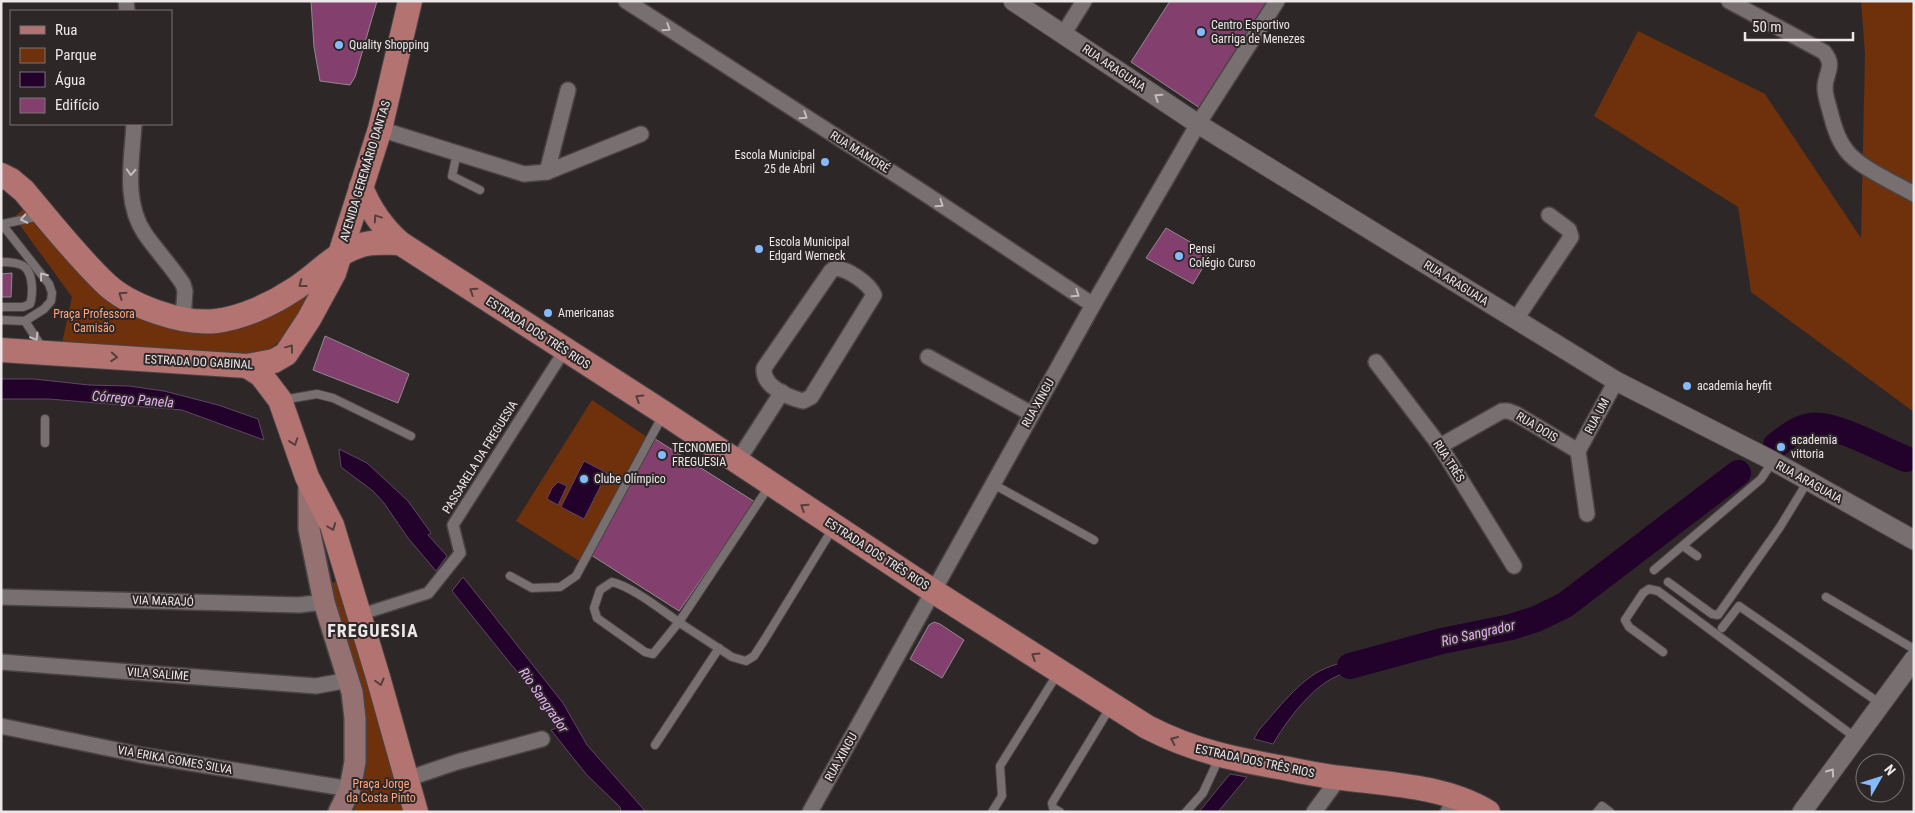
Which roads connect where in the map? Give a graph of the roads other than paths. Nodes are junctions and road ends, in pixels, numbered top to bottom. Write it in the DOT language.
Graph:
graph roads {
  1 [pos="410,1"];
  2 [pos="626,1"];
  3 [pos="1014,1"];
  4 [pos="1084,1"];
  5 [pos="1277,1"];
  6 [pos="1729,1"];
  7 [pos="1064,34"];
  8 [pos="568,90"];
  9 [pos="1198,124"];
  10 [pos="134,125"];
  11 [pos="380,129"];
  12 [pos="641,134"];
  13 [pos="457,154"];
  14 [pos="548,172"];
  15 [pos="1,175"];
  16 [pos="360,187"];
  17 [pos="480,190"];
  18 [pos="1914,194"];
  19 [pos="45,215"];
  20 [pos="1549,215"];
  21 [pos="2,223"];
  22 [pos="400,243"];
  23 [pos="340,253"];
  24 [pos="1,262"];
  25 [pos="1093,305"];
  26 [pos="1,307"];
  27 [pos="183,319"];
  28 [pos="1516,319"];
  29 [pos="1,320"];
  30 [pos="25,321"];
  31 [pos="1,350"];
  32 [pos="564,351"];
  33 [pos="45,353"];
  34 [pos="928,358"];
  35 [pos="1376,362"];
  36 [pos="247,366"];
  37 [pos="1616,381"];
  38 [pos="782,392"];
  39 [pos="280,400"];
  40 [pos="664,413"];
  41 [pos="1032,414"];
  42 [pos="45,419"];
  43 [pos="411,436"];
  44 [pos="45,444"];
  45 [pos="1440,446"];
  46 [pos="1578,451"];
  47 [pos="1773,461"];
  48 [pos="737,462"];
  49 [pos="1808,481"];
  50 [pos="309,484"];
  51 [pos="993,484"];
  52 [pos="770,485"];
  53 [pos="1587,514"];
  54 [pos="834,526"];
  55 [pos="1094,540"];
  56 [pos="1914,540"];
  57 [pos="1683,546"];
  58 [pos="1697,556"];
  59 [pos="1514,566"];
  60 [pos="1654,570"];
  61 [pos="510,576"];
  62 [pos="1668,582"];
  63 [pos="933,591"];
  64 [pos="1,596"];
  65 [pos="1826,597"];
  66 [pos="324,602"];
  67 [pos="359,615"];
  68 [pos="679,622"];
  69 [pos="1722,628"];
  70 [pos="719,648"];
  71 [pos="1914,649"];
  72 [pos="1663,652"];
  73 [pos="1914,659"];
  74 [pos="1,662"];
  75 [pos="1059,671"];
  76 [pos="349,680"];
  77 [pos="1112,704"];
  78 [pos="1881,704"];
  79 [pos="1,726"];
  80 [pos="1856,738"];
  81 [pos="542,739"];
  82 [pos="655,745"];
  83 [pos="1220,755"];
  84 [pos="1339,778"];
  85 [pos="407,779"];
  86 [pos="350,788"];
  87 [pos="1451,805"];
  88 [pos="339,812"];
  89 [pos="416,812"];
  90 [pos="810,812"];
  91 [pos="992,812"];
  92 [pos="1060,812"];
  93 [pos="1186,812"];
  94 [pos="1314,812"];
  95 [pos="1488,812"];
  96 [pos="1597,812"];
  97 [pos="1610,812"];
  98 [pos="1802,812"];
  1 -- 11 [label="main road, AVENIDA GEREMÁRIO DANTAS"];
  2 -- 25 [label="street, RUA MAMORÉ, one-way"];
  3 -- 7 [label="street, RUA ARAGUAIA"];
  4 -- 7 [label="street"];
  5 -- 9 [label="street, RUA XINGU"];
  6 -- 18 [label="street"];
  9 -- 7 [label="street, RUA ARAGUAIA, one-way"];
  8 -- 14 [label="street"];
  9 -- 25 [label="street, RUA XINGU"];
  9 -- 28 [label="street, RUA ARAGUAIA"];
  10 -- 27 [label="street, one-way"];
  11 -- 13 [label="street"];
  11 -- 16 [label="main road, AVENIDA GEREMÁRIO DANTAS"];
  12 -- 14 [label="street"];
  13 -- 14 [label="street"];
  13 -- 17 [label="lane"];
  15 -- 19 [label="main road"];
  22 -- 16 [label="main road, ESTRADA DOS TRÊS RIOS, one-way"];
  16 -- 23 [label="main road, AVENIDA GEREMÁRIO DANTAS"];
  19 -- 21 [label="lane, one-way"];
  27 -- 19 [label="main road, one-way"];
  20 -- 28 [label="street"];
  30 -- 21 [label="lane, one-way"];
  22 -- 23 [label="main road"];
  32 -- 22 [label="main road, ESTRADA DOS TRÊS RIOS, one-way"];
  23 -- 27 [label="main road, one-way"];
  36 -- 23 [label="main road, ESTRADA DO GABINAL, one-way"];
  24 -- 26 [label="lane"];
  25 -- 41 [label="street, RUA XINGU"];
  28 -- 37 [label="street, RUA ARAGUAIA"];
  29 -- 30 [label="lane"];
  30 -- 33 [label="lane, one-way"];
  31 -- 33 [label="main road, ESTRADA DO GABINAL"];
  40 -- 32 [label="main road, ESTRADA DOS TRÊS RIOS, one-way"];
  32 -- 67 [label="street, PASSARELA DA FREGUESIA"];
  33 -- 36 [label="main road, ESTRADA DO GABINAL, one-way"];
  34 -- 41 [label="street"];
  35 -- 45 [label="street, RUA TRÊS"];
  36 -- 39 [label="main road"];
  37 -- 46 [label="street, RUA UM"];
  37 -- 47 [label="street, RUA ARAGUAIA"];
  38 -- 38 [label="street"];
  38 -- 48 [label="street"];
  39 -- 43 [label="lane"];
  39 -- 50 [label="main road, one-way"];
  40 -- 48 [label="main road, ESTRADA DOS TRÊS RIOS"];
  40 -- 61 [label="lane"];
  41 -- 51 [label="street, RUA XINGU"];
  42 -- 44 [label="lane"];
  45 -- 46 [label="street, RUA DOIS"];
  45 -- 59 [label="street, RUA TRÊS"];
  46 -- 53 [label="street"];
  47 -- 49 [label="street, RUA ARAGUAIA"];
  47 -- 57 [label="lane"];
  48 -- 52 [label="main road, ESTRADA DOS TRÊS RIOS"];
  49 -- 56 [label="street, RUA ARAGUAIA"];
  49 -- 62 [label="lane"];
  50 -- 66 [label="main road"];
  50 -- 67 [label="main road, one-way"];
  51 -- 55 [label="lane"];
  51 -- 63 [label="street, RUA XINGU"];
  54 -- 52 [label="main road, ESTRADA DOS TRÊS RIOS, one-way"];
  52 -- 68 [label="lane"];
  54 -- 63 [label="main road, ESTRADA DOS TRÊS RIOS"];
  54 -- 70 [label="lane"];
  57 -- 58 [label="lane"];
  57 -- 60 [label="lane"];
  75 -- 63 [label="main road, ESTRADA DOS TRÊS RIOS, one-way"];
  63 -- 90 [label="street, RUA XINGU"];
  64 -- 66 [label="street, VIA MARAJÓ"];
  65 -- 71 [label="lane"];
  66 -- 76 [label="main road"];
  67 -- 85 [label="main road, one-way"];
  68 -- 68 [label="lane"];
  68 -- 70 [label="lane"];
  69 -- 78 [label="lane"];
  70 -- 82 [label="lane"];
  72 -- 80 [label="lane"];
  73 -- 78 [label="street"];
  74 -- 76 [label="street, VILA SALIME"];
  75 -- 77 [label="main road, ESTRADA DOS TRÊS RIOS"];
  75 -- 91 [label="lane"];
  76 -- 86 [label="main road"];
  83 -- 77 [label="main road, ESTRADA DOS TRÊS RIOS, one-way"];
  77 -- 92 [label="lane"];
  78 -- 80 [label="street"];
  79 -- 86 [label="street, VIA ERIKA GOMES SILVA"];
  98 -- 80 [label="street, one-way"];
  81 -- 85 [label="street"];
  83 -- 84 [label="main road, ESTRADA DOS TRÊS RIOS"];
  83 -- 93 [label="lane"];
  84 -- 87 [label="main road, ESTRADA DOS TRÊS RIOS"];
  84 -- 94 [label="street"];
  85 -- 89 [label="main road"];
  86 -- 88 [label="main road"];
  87 -- 95 [label="main road, ESTRADA DOS TRÊS RIOS"];
  96 -- 97 [label="lane"];
}
